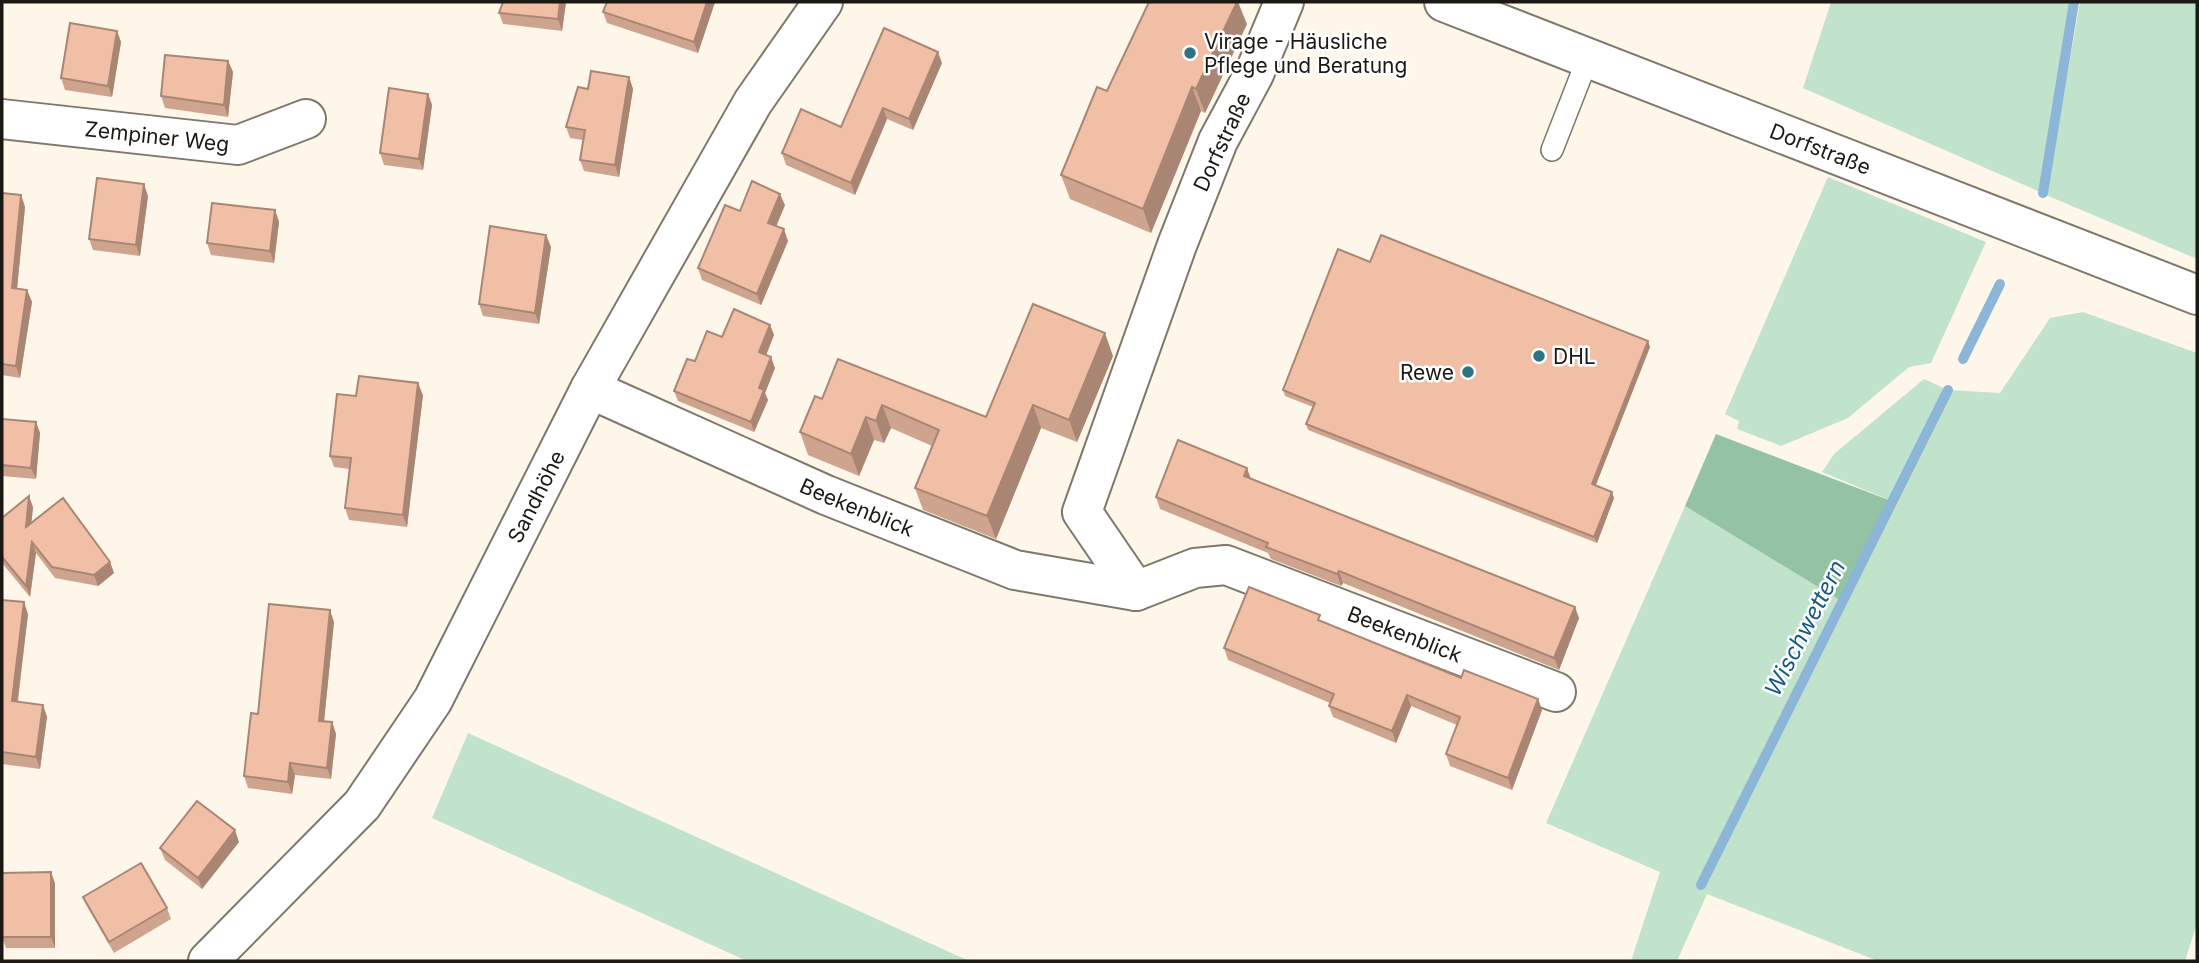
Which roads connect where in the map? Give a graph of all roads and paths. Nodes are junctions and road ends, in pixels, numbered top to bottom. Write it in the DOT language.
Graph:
graph roads {
  1 [pos="823,2"];
  2 [pos="1284,2"];
  3 [pos="1444,2"];
  4 [pos="1588,58"];
  5 [pos="2,119"];
  6 [pos="306,119"];
  7 [pos="1552,150"];
  8 [pos="2197,295"];
  9 [pos="590,389"];
  10 [pos="1136,592"];
  11 [pos="1556,692"];
  12 [pos="208,961"];
  1 -- 9 [label="street, Sandhöhe"];
  2 -- 10 [label="street, Dorfstraße"];
  3 -- 4 [label="street, Dorfstraße"];
  4 -- 7 [label="lane"];
  4 -- 8 [label="street, Dorfstraße"];
  5 -- 6 [label="street, Zempiner Weg"];
  9 -- 10 [label="street, Beekenblick"];
  9 -- 12 [label="street, Sandhöhe"];
  10 -- 11 [label="street, Beekenblick"];
}
